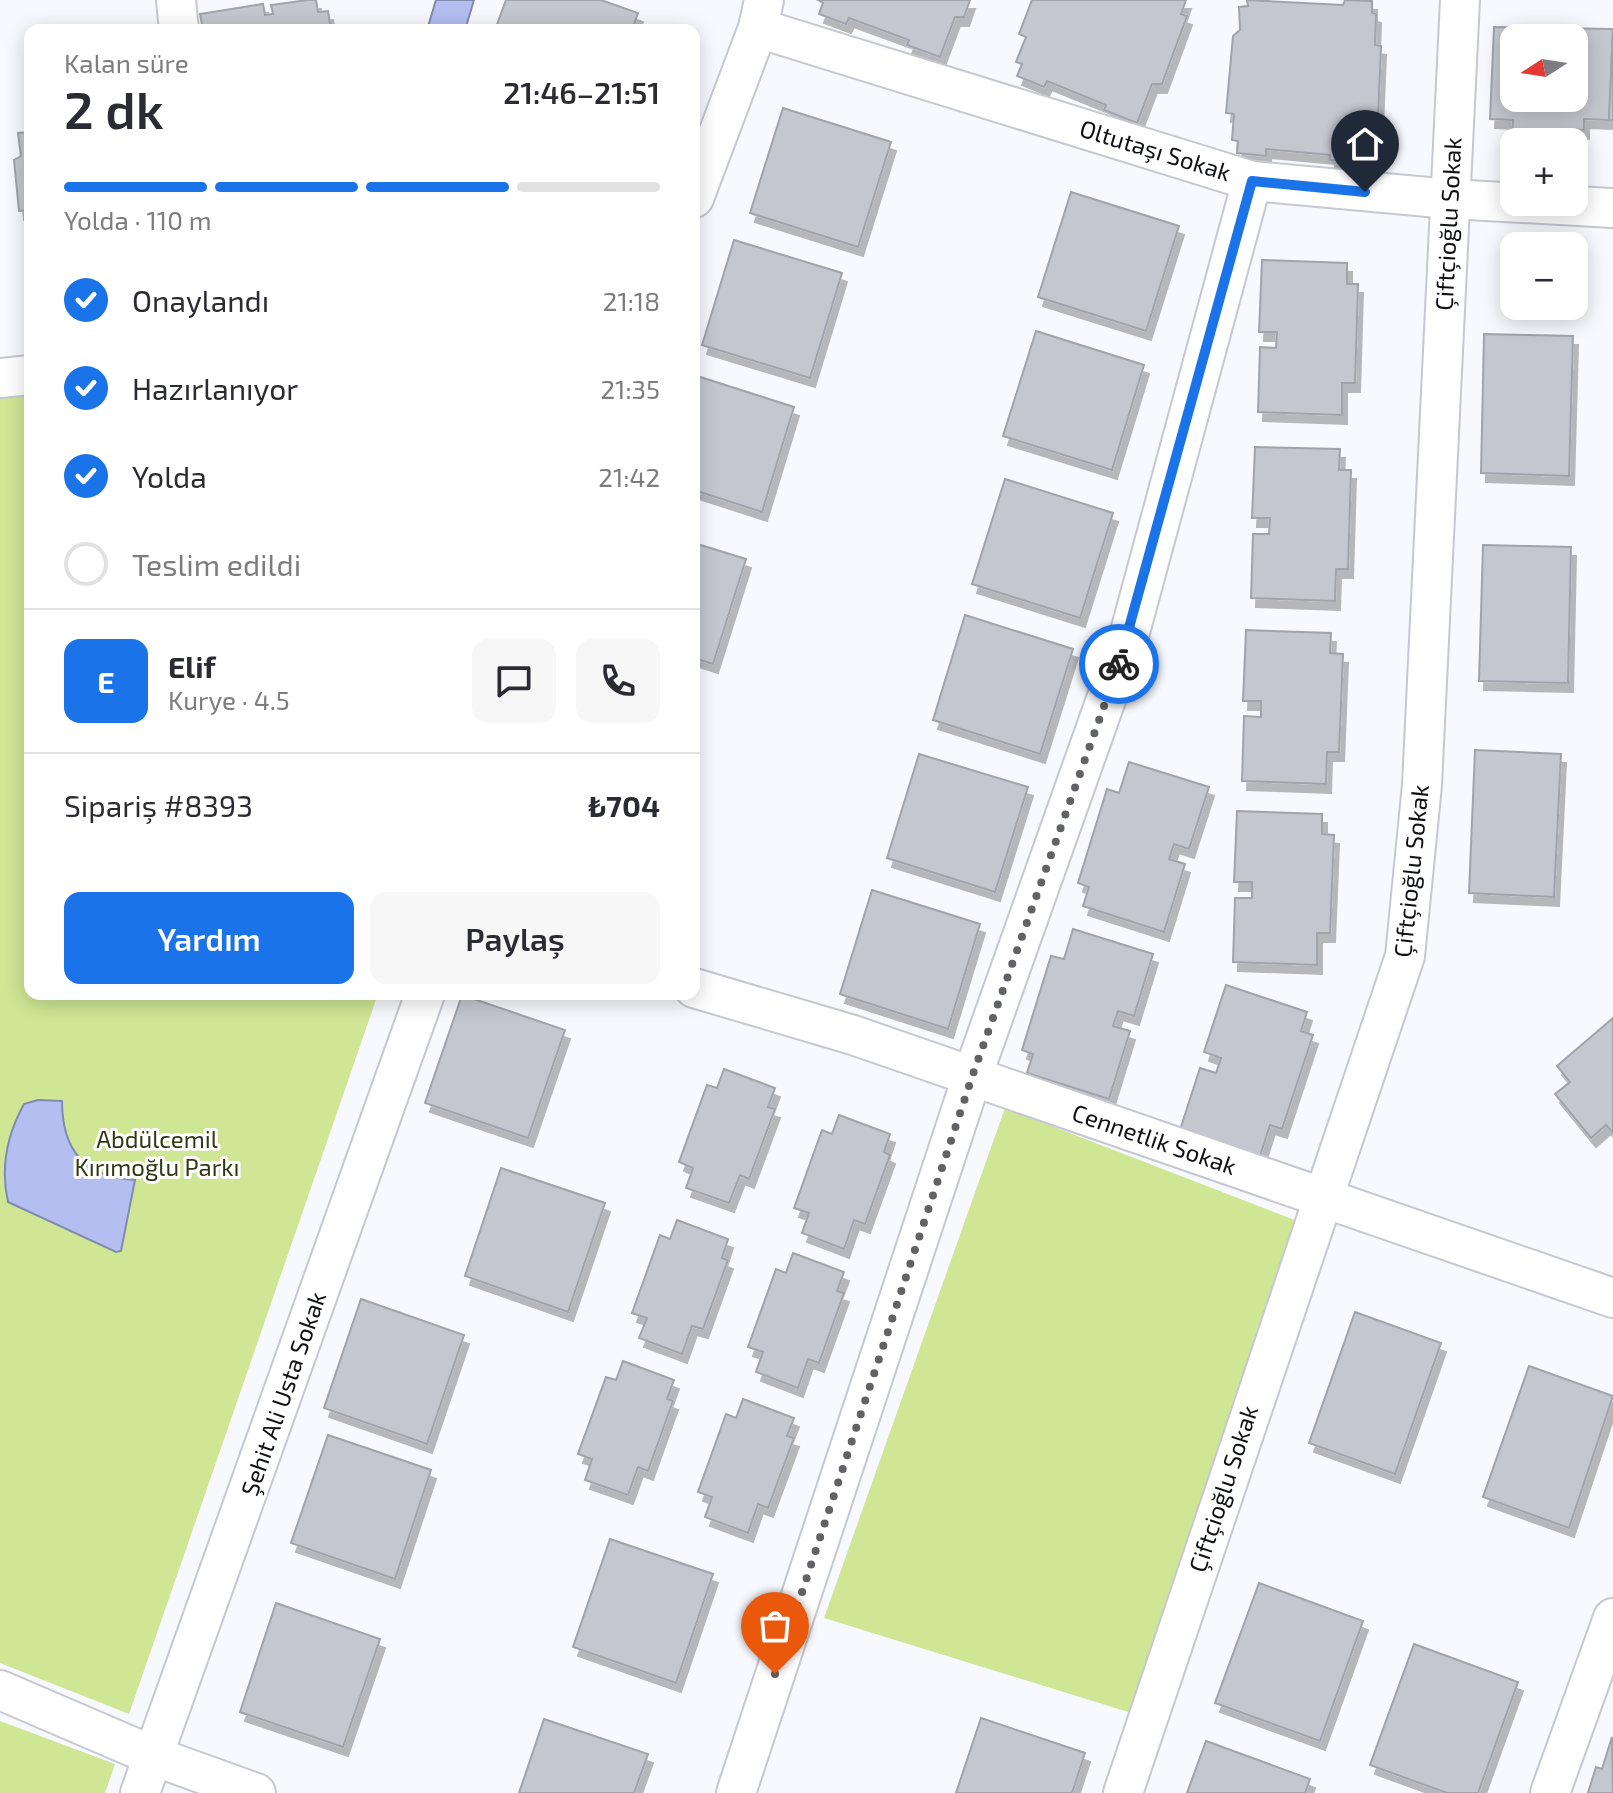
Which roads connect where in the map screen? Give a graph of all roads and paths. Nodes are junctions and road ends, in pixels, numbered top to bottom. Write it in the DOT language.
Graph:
graph roads {
  1 [pos="176,0"];
  2 [pos="1460,0"];
  3 [pos="761,14"];
  4 [pos="178,24"];
  5 [pos="1252,181"];
  6 [pos="700,182"];
  7 [pos="1450,199"];
  8 [pos="1613,208"];
  9 [pos="24,376"];
  10 [pos="0,378"];
  11 [pos="700,990"];
  12 [pos="423,1000"];
  13 [pos="972,1077"];
  14 [pos="1322,1198"];
  15 [pos="1613,1298"];
  16 [pos="1613,1618"];
  17 [pos="0,1690"];
  18 [pos="156,1757"];
  19 [pos="140,1793"];
  20 [pos="256,1793"];
  21 [pos="736,1793"];
  22 [pos="1123,1793"];
  23 [pos="1550,1793"];
  1 -- 4 [label="street"];
  2 -- 7 [label="street, Çiftçioğlu Sokak"];
  3 -- 5 [label="street, Oltutaşı Sokak"];
  3 -- 6 [label="street"];
  5 -- 7 [label="street, Oltutaşı Sokak"];
  5 -- 13 [label="street"];
  7 -- 8 [label="street, Oltutaşı Sokak"];
  7 -- 14 [label="street, Çiftçioğlu Sokak"];
  9 -- 10 [label="street"];
  11 -- 13 [label="street, Cennetlik Sokak"];
  12 -- 18 [label="street, Şehit Ali Usta Sokak"];
  13 -- 14 [label="street, Cennetlik Sokak"];
  13 -- 21 [label="street"];
  14 -- 15 [label="street, Cennetlik Sokak"];
  14 -- 22 [label="street, Çiftçioğlu Sokak"];
  16 -- 23 [label="street"];
  17 -- 18 [label="street"];
  18 -- 19 [label="street, Şehit Ali Usta Sokak"];
  18 -- 20 [label="street"];
}
